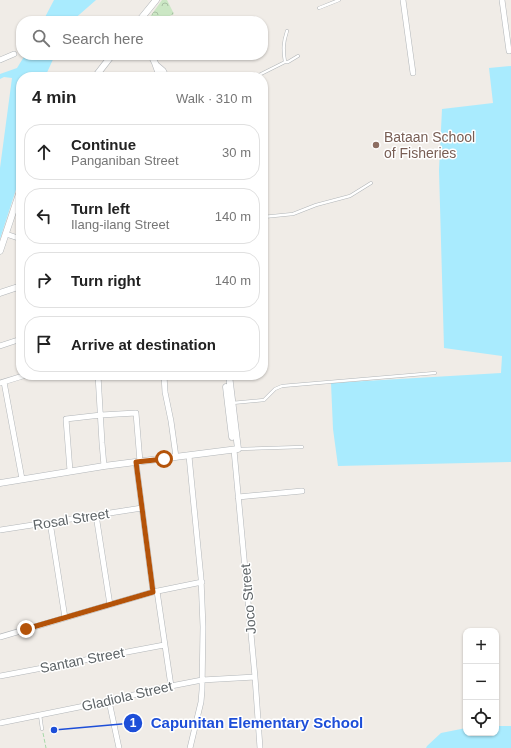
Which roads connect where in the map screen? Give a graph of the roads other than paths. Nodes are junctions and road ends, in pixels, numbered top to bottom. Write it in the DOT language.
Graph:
graph roads {
  1 [pos="156,0"];
  2 [pos="339,0"];
  3 [pos="403,0"];
  4 [pos="502,0"];
  5 [pos="318,8"];
  6 [pos="145,16"];
  7 [pos="287,31"];
  8 [pos="509,51"];
  9 [pos="14,54"];
  10 [pos="298,56"];
  11 [pos="0,60"];
  12 [pos="108,60"];
  13 [pos="153,60"];
  14 [pos="285,62"];
  15 [pos="155,63"];
  16 [pos="99,72"];
  17 [pos="158,72"];
  18 [pos="164,72"];
  19 [pos="265,72"];
  20 [pos="412,72"];
  21 [pos="371,183"];
  22 [pos="16,203"];
  23 [pos="268,216"];
  24 [pos="6,234"];
  25 [pos="16,237"];
  26 [pos="0,251"];
  27 [pos="16,288"];
  28 [pos="0,293"];
  29 [pos="16,341"];
  30 [pos="0,346"];
  31 [pos="435,373"];
  32 [pos="16,378"];
  33 [pos="98,380"];
  34 [pos="164,380"];
  35 [pos="227,380"];
  36 [pos="229,380"];
  37 [pos="2,383"];
  38 [pos="230,404"];
  39 [pos="101,415"];
  40 [pos="302,447"];
  41 [pos="236,450"];
  42 [pos="189,456"];
  43 [pos="176,457"];
  44 [pos="138,462"];
  45 [pos="104,466"];
  46 [pos="70,471"];
  47 [pos="22,479"];
  48 [pos="0,483"];
  49 [pos="302,491"];
  50 [pos="238,497"];
  51 [pos="142,508"];
  52 [pos="96,515"];
  53 [pos="50,522"];
  54 [pos="0,530"];
  55 [pos="202,582"];
  56 [pos="155,592"];
  57 [pos="110,605"];
  58 [pos="65,618"];
  59 [pos="0,637"];
  60 [pos="164,645"];
  61 [pos="0,676"];
  62 [pos="255,677"];
  63 [pos="202,680"];
  64 [pos="171,686"];
  65 [pos="109,701"];
  66 [pos="40,715"];
  67 [pos="0,723"];
  68 [pos="42,729"];
  69 [pos="119,748"];
  70 [pos="190,748"];
  71 [pos="260,748"];
  1 -- 6 [label="street"];
  2 -- 5 [label="lane"];
  3 -- 20 [label="street"];
  4 -- 8 [label="street"];
  7 -- 14 [label="lane"];
  9 -- 11 [label="street"];
  10 -- 14 [label="lane"];
  12 -- 16 [label="street"];
  13 -- 15 [label="street"];
  14 -- 19 [label="lane"];
  15 -- 17 [label="street"];
  15 -- 18 [label="street"];
  21 -- 23 [label="lane"];
  22 -- 24 [label="street"];
  24 -- 25 [label="street"];
  24 -- 26 [label="street"];
  27 -- 28 [label="street"];
  29 -- 30 [label="street"];
  31 -- 38 [label="lane"];
  32 -- 37 [label="street"];
  33 -- 39 [label="street"];
  34 -- 43 [label="street"];
  35 -- 38 [label="street"];
  36 -- 38 [label="street"];
  37 -- 47 [label="street"];
  38 -- 41 [label="street"];
  39 -- 44 [label="street"];
  39 -- 45 [label="street"];
  39 -- 46 [label="street"];
  40 -- 41 [label="lane"];
  41 -- 42 [label="street"];
  41 -- 50 [label="street, Joco Street"];
  42 -- 43 [label="street"];
  42 -- 55 [label="street"];
  43 -- 44 [label="street"];
  44 -- 45 [label="street"];
  44 -- 51 [label="street"];
  45 -- 46 [label="street"];
  46 -- 47 [label="street"];
  47 -- 48 [label="street"];
  49 -- 50 [label="street"];
  50 -- 62 [label="street, Joco Street"];
  51 -- 52 [label="street, Rosal Street"];
  51 -- 56 [label="street"];
  52 -- 53 [label="street, Rosal Street"];
  52 -- 57 [label="street"];
  53 -- 54 [label="street, Rosal Street"];
  53 -- 58 [label="street"];
  55 -- 56 [label="street"];
  55 -- 63 [label="street"];
  56 -- 57 [label="street"];
  56 -- 60 [label="street"];
  57 -- 58 [label="street"];
  58 -- 59 [label="street"];
  60 -- 61 [label="street, Santan Street"];
  60 -- 64 [label="street"];
  62 -- 63 [label="street, Gladiola Street"];
  62 -- 71 [label="street, Joco Street"];
  63 -- 64 [label="street, Gladiola Street"];
  63 -- 70 [label="street"];
  64 -- 65 [label="street, Gladiola Street"];
  65 -- 66 [label="street, Gladiola Street"];
  65 -- 69 [label="street"];
  66 -- 67 [label="street, Gladiola Street"];
  66 -- 68 [label="lane"];
}
